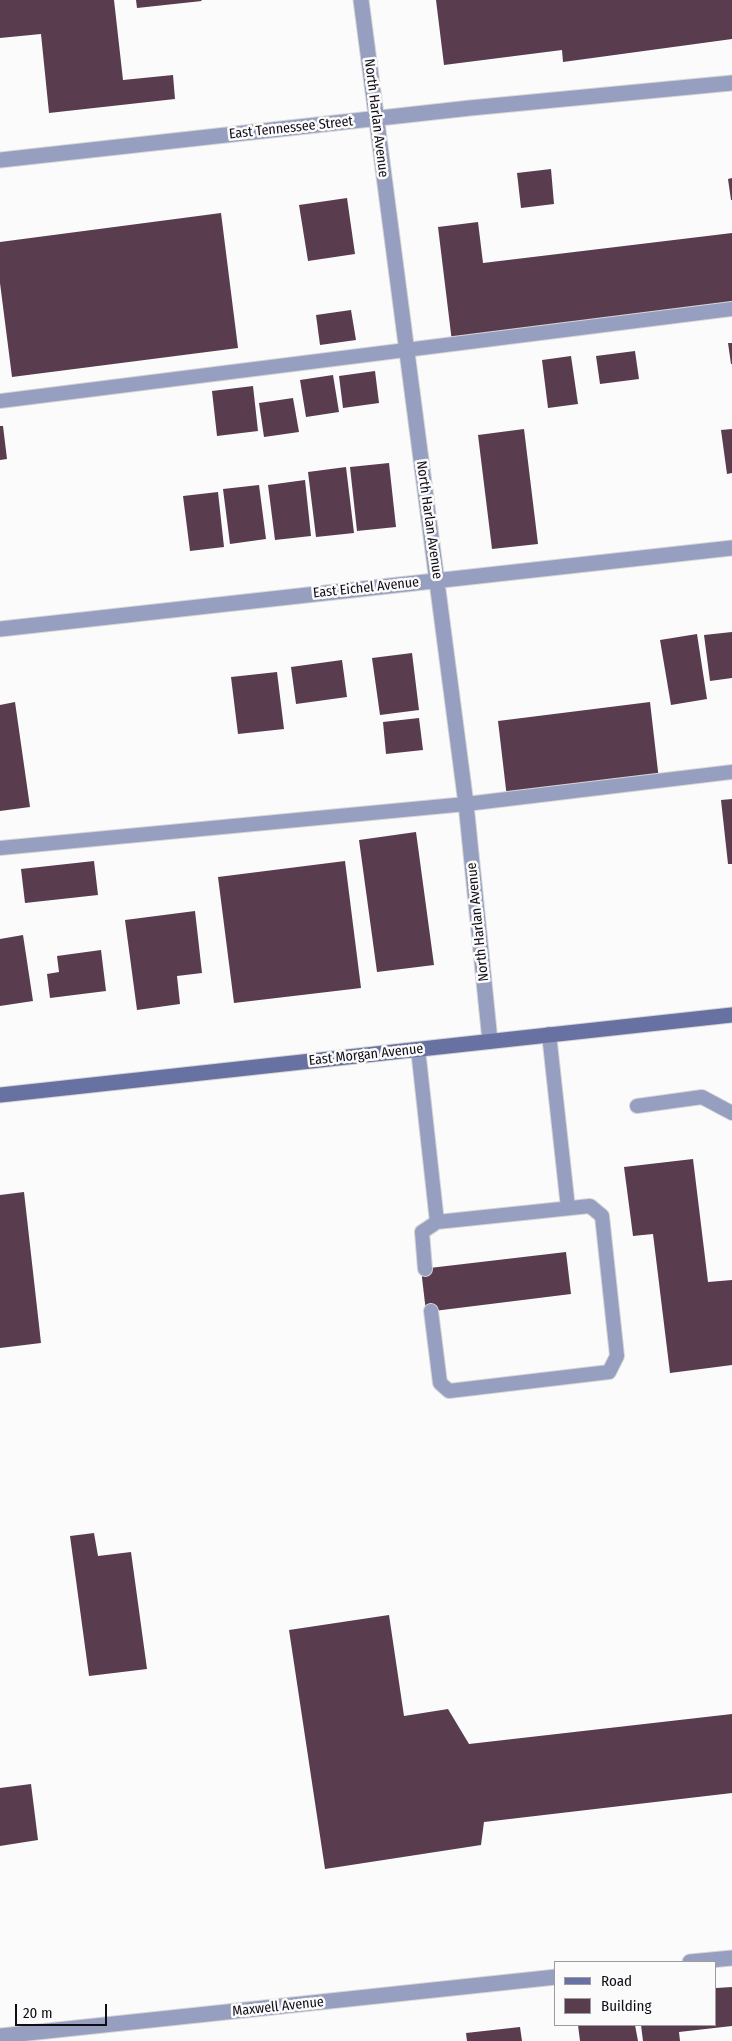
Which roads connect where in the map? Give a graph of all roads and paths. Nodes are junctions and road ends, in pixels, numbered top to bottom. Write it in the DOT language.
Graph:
graph roads {
  1 [pos="360,0"];
  2 [pos="732,83"];
  3 [pos="376,119"];
  4 [pos="0,160"];
  5 [pos="732,309"];
  6 [pos="407,350"];
  7 [pos="0,401"];
  8 [pos="732,548"];
  9 [pos="437,580"];
  10 [pos="0,629"];
  11 [pos="732,772"];
  12 [pos="466,804"];
  13 [pos="0,848"];
  14 [pos="732,1015"];
  15 [pos="549,1034"];
  16 [pos="490,1041"];
  17 [pos="418,1049"];
  18 [pos="0,1095"];
  19 [pos="637,1106"];
  20 [pos="732,1113"];
  21 [pos="568,1208"];
  22 [pos="438,1222"];
  23 [pos="425,1269"];
  24 [pos="431,1311"];
  25 [pos="732,1958"];
  26 [pos="700,1961"];
  27 [pos="554,1977"];
  28 [pos="0,2036"];
  1 -- 3 [label="street, North Harlan Avenue"];
  2 -- 3 [label="street, East Tennessee Street"];
  3 -- 4 [label="street, East Tennessee Street"];
  3 -- 6 [label="street, North Harlan Avenue"];
  5 -- 6 [label="lane"];
  6 -- 7 [label="lane"];
  6 -- 9 [label="street, North Harlan Avenue"];
  8 -- 9 [label="street, East Eichel Avenue"];
  9 -- 10 [label="street, East Eichel Avenue"];
  9 -- 12 [label="street, North Harlan Avenue"];
  11 -- 12 [label="lane"];
  12 -- 13 [label="lane"];
  12 -- 16 [label="street, North Harlan Avenue"];
  14 -- 15 [label="street, East Morgan Avenue"];
  15 -- 16 [label="street, East Morgan Avenue"];
  15 -- 21 [label="lane"];
  16 -- 17 [label="street, East Morgan Avenue"];
  17 -- 18 [label="street, East Morgan Avenue"];
  17 -- 22 [label="lane"];
  19 -- 20 [label="lane"];
  21 -- 22 [label="lane"];
  21 -- 24 [label="lane"];
  22 -- 23 [label="lane"];
  25 -- 26 [label="street"];
  27 -- 28 [label="street, Maxwell Avenue"];
}
